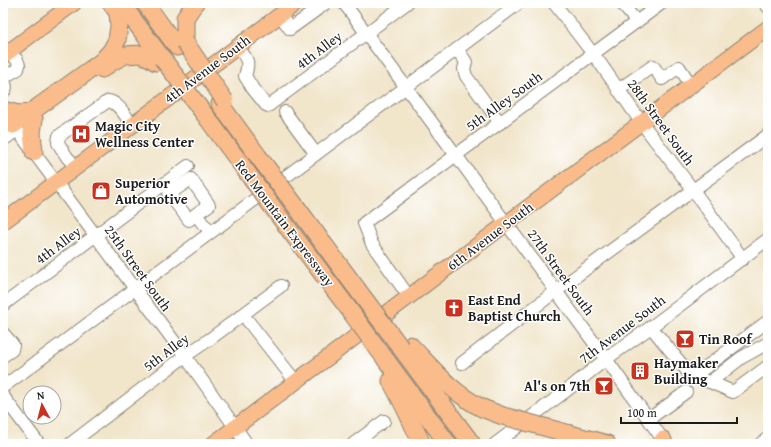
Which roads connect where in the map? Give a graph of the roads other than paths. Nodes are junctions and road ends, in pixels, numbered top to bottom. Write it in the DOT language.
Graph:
graph roads {
  1 [pos="74,3"];
  2 [pos="145,3"];
  3 [pos="195,3"];
  4 [pos="296,3"];
  5 [pos="326,3"];
  6 [pos="344,3"];
  7 [pos="407,3"];
  8 [pos="519,3"];
  9 [pos="554,3"];
  10 [pos="621,3"];
  11 [pos="662,3"];
  12 [pos="765,3"];
  13 [pos="768,6"];
  14 [pos="119,7"];
  15 [pos="280,15"];
  16 [pos="637,22"];
  17 [pos="768,28"];
  18 [pos="367,33"];
  19 [pos="181,44"];
  20 [pos="238,47"];
  21 [pos="457,50"];
  22 [pos="6,53"];
  23 [pos="593,54"];
  24 [pos="159,60"];
  25 [pos="691,85"];
  26 [pos="406,87"];
  27 [pos="618,90"];
  28 [pos="3,92"];
  29 [pos="3,111"];
  30 [pos="285,112"];
  31 [pos="32,116"];
  32 [pos="641,122"];
  33 [pos="500,123"];
  34 [pos="132,125"];
  35 [pos="15,127"];
  36 [pos="768,135"];
  37 [pos="3,140"];
  38 [pos="34,152"];
  39 [pos="316,154"];
  40 [pos="456,155"];
  41 [pos="76,166"];
  42 [pos="188,166"];
  43 [pos="56,182"];
  44 [pos="693,190"];
  45 [pos="196,214"];
  46 [pos="3,222"];
  47 [pos="507,223"];
  48 [pos="212,231"];
  49 [pos="96,236"];
  50 [pos="768,240"];
  51 [pos="743,259"];
  52 [pos="281,286"];
  53 [pos="135,289"];
  54 [pos="556,291"];
  55 [pos="409,297"];
  56 [pos="3,305"];
  57 [pos="248,321"];
  58 [pos="768,321"];
  59 [pos="651,327"];
  60 [pos="3,333"];
  61 [pos="768,343"];
  62 [pos="404,346"];
  63 [pos="3,356"];
  64 [pos="185,356"];
  65 [pos="606,359"];
  66 [pos="384,361"];
  67 [pos="462,363"];
  68 [pos="768,366"];
  69 [pos="692,377"];
  70 [pos="296,382"];
  71 [pos="710,382"];
  72 [pos="3,387"];
  73 [pos="686,392"];
  74 [pos="3,396"];
  75 [pos="649,419"];
  76 [pos="384,421"];
  77 [pos="235,428"];
  78 [pos="768,438"];
  79 [pos="446,440"];
  80 [pos="665,443"];
  81 [pos="39,444"];
  82 [pos="70,444"];
  83 [pos="213,444"];
  84 [pos="247,444"];
  85 [pos="353,444"];
  86 [pos="422,444"];
  87 [pos="472,444"];
  88 [pos="495,444"];
  89 [pos="607,444"];
  90 [pos="760,444"];
  1 -- 22 [label="main road"];
  2 -- 19 [label="highway"];
  3 -- 19 [label="highway"];
  4 -- 15 [label="main road, 4th Avenue South"];
  5 -- 15 [label="street"];
  6 -- 18 [label="street, 27th Street South"];
  7 -- 18 [label="street"];
  8 -- 21 [label="street"];
  9 -- 23 [label="street, 28th Street South"];
  10 -- 16 [label="street"];
  11 -- 16 [label="street, 5th Alley South"];
  12 -- 13 [label="street"];
  14 -- 24 [label="highway, Red Mountain Expressway"];
  14 -- 31 [label="highway"];
  15 -- 20 [label="main road, 4th Avenue South"];
  16 -- 23 [label="street, 5th Alley South"];
  17 -- 25 [label="main road, 6th Avenue South"];
  18 -- 20 [label="street, 4th Alley"];
  18 -- 26 [label="street, 27th Street South"];
  19 -- 62 [label="highway, Red Mountain Expressway, bridge"];
  20 -- 34 [label="main road, 4th Avenue South"];
  21 -- 26 [label="street"];
  21 -- 33 [label="street"];
  22 -- 28 [label="street"];
  23 -- 27 [label="street, 28th Street South"];
  23 -- 33 [label="street, 5th Alley South"];
  24 -- 31 [label="highway"];
  24 -- 66 [label="highway, Red Mountain Expressway, bridge"];
  25 -- 27 [label="street"];
  25 -- 32 [label="main road, 6th Avenue South"];
  26 -- 39 [label="street"];
  26 -- 40 [label="street, 27th Street South"];
  27 -- 32 [label="street, 28th Street South"];
  29 -- 31 [label="highway"];
  29 -- 35 [label="street, 25th Street South"];
  30 -- 39 [label="street"];
  31 -- 35 [label="highway"];
  31 -- 38 [label="highway"];
  32 -- 44 [label="street, 28th Street South"];
  32 -- 47 [label="main road, 6th Avenue South"];
  33 -- 40 [label="street, 5th Alley South"];
  34 -- 41 [label="main road, 4th Avenue South"];
  34 -- 41 [label="street"];
  35 -- 37 [label="street"];
  35 -- 38 [label="street, 25th Street South"];
  36 -- 44 [label="street"];
  38 -- 43 [label="street, 25th Street South"];
  39 -- 48 [label="street"];
  40 -- 47 [label="street, 27th Street South"];
  40 -- 55 [label="street, 5th Alley South"];
  41 -- 43 [label="main road, 4th Avenue South"];
  42 -- 49 [label="street, 4th Alley"];
  43 -- 46 [label="main road, 4th Avenue South"];
  43 -- 49 [label="street, 25th Street South"];
  44 -- 51 [label="street, 28th Street South"];
  44 -- 54 [label="street"];
  45 -- 48 [label="street"];
  47 -- 54 [label="street, 27th Street South"];
  47 -- 55 [label="main road, 6th Avenue South"];
  48 -- 53 [label="street"];
  49 -- 53 [label="street, 25th Street South"];
  49 -- 56 [label="street, 4th Alley"];
  50 -- 51 [label="street, 7th Avenue South"];
  51 -- 59 [label="street, 7th Avenue South"];
  52 -- 64 [label="street, 5th Alley"];
  53 -- 64 [label="street, 25th Street South"];
  53 -- 72 [label="street"];
  54 -- 65 [label="street, 27th Street South"];
  54 -- 67 [label="street"];
  55 -- 70 [label="main road, 6th Avenue South"];
  57 -- 70 [label="street"];
  58 -- 69 [label="street"];
  59 -- 65 [label="street, 7th Avenue South"];
  59 -- 69 [label="street"];
  60 -- 63 [label="street"];
  61 -- 71 [label="street"];
  62 -- 87 [label="highway, Red Mountain Expressway"];
  62 -- 89 [label="highway, bridge"];
  64 -- 77 [label="street, 25th Street South"];
  64 -- 82 [label="street, 5th Alley"];
  65 -- 75 [label="street, 27th Street South"];
  65 -- 88 [label="street, 7th Avenue South"];
  66 -- 79 [label="highway"];
  66 -- 86 [label="highway"];
  68 -- 71 [label="street"];
  69 -- 71 [label="street"];
  70 -- 77 [label="main road, 6th Avenue South"];
  73 -- 75 [label="street"];
  74 -- 81 [label="street"];
  75 -- 80 [label="street, 27th Street South"];
  76 -- 85 [label="street"];
  77 -- 83 [label="main road, 6th Avenue South"];
  77 -- 84 [label="street, 25th Street South"];
  78 -- 90 [label="street"];
}
